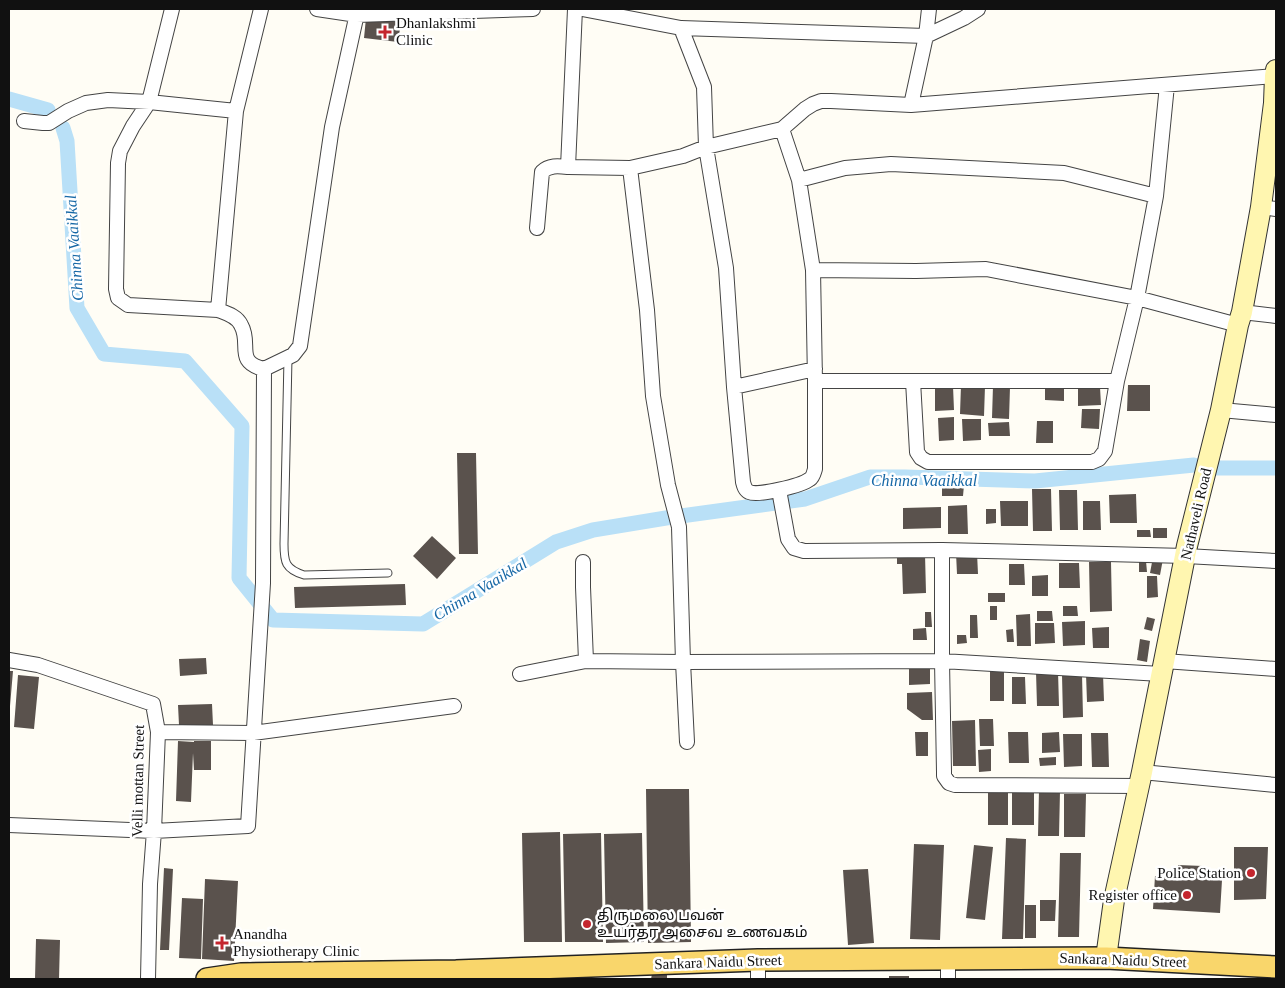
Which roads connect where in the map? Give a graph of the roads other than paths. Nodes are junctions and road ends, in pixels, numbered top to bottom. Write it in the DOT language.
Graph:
graph roads {
  1 [pos="172,9"];
  2 [pos="261,9"];
  3 [pos="317,9"];
  4 [pos="533,9"];
  5 [pos="575,9"];
  6 [pos="582,9"];
  7 [pos="929,9"];
  8 [pos="978,9"];
  9 [pos="357,12"];
  10 [pos="681,28"];
  11 [pos="926,36"];
  12 [pos="1276,73"];
  13 [pos="1167,85"];
  14 [pos="148,102"];
  15 [pos="1275,103"];
  16 [pos="911,105"];
  17 [pos="236,111"];
  18 [pos="24,121"];
  19 [pos="782,129"];
  20 [pos="706,147"];
  21 [pos="568,167"];
  22 [pos="630,168"];
  23 [pos="799,180"];
  24 [pos="1156,196"];
  25 [pos="1269,208"];
  26 [pos="538,228"];
  27 [pos="813,270"];
  28 [pos="1137,298"];
  29 [pos="218,310"];
  30 [pos="1276,316"];
  31 [pos="1240,318"];
  32 [pos="288,358"];
  33 [pos="264,369"];
  34 [pos="815,375"];
  35 [pos="913,381"];
  36 [pos="1117,381"];
  37 [pos="734,387"];
  38 [pos="1221,410"];
  39 [pos="1276,415"];
  40 [pos="780,494"];
  41 [pos="942,550"];
  42 [pos="1186,556"];
  43 [pos="1276,561"];
  44 [pos="583,562"];
  45 [pos="388,573"];
  46 [pos="9,660"];
  47 [pos="942,661"];
  48 [pos="586,662"];
  49 [pos="683,662"];
  50 [pos="1162,668"];
  51 [pos="1276,669"];
  52 [pos="520,674"];
  53 [pos="454,706"];
  54 [pos="158,732"];
  55 [pos="253,733"];
  56 [pos="687,742"];
  57 [pos="1140,779"];
  58 [pos="1276,785"];
  59 [pos="9,825"];
  60 [pos="154,831"];
  61 [pos="1106,958"];
  62 [pos="1276,967"];
  63 [pos="948,969"];
  64 [pos="758,970"];
  65 [pos="1230,972"];
  66 [pos="148,979"];
  67 [pos="207,979"];
  1 -- 14 [label="street"];
  2 -- 17 [label="street"];
  3 -- 9 [label="street"];
  4 -- 9 [label="street"];
  5 -- 21 [label="street"];
  6 -- 10 [label="street"];
  7 -- 11 [label="street"];
  8 -- 11 [label="street"];
  9 -- 32 [label="street"];
  10 -- 11 [label="street"];
  10 -- 20 [label="street"];
  11 -- 16 [label="street"];
  12 -- 13 [label="street"];
  12 -- 15 [label="street, Nathaveli Road"];
  13 -- 16 [label="street"];
  13 -- 24 [label="street"];
  14 -- 17 [label="street"];
  14 -- 18 [label="street"];
  14 -- 29 [label="street"];
  15 -- 25 [label="street, Nathaveli Road"];
  16 -- 19 [label="street"];
  17 -- 29 [label="street"];
  19 -- 20 [label="street"];
  19 -- 23 [label="street"];
  20 -- 22 [label="street"];
  20 -- 37 [label="street"];
  21 -- 22 [label="street"];
  21 -- 26 [label="street"];
  22 -- 49 [label="street"];
  23 -- 24 [label="street"];
  23 -- 27 [label="street"];
  24 -- 28 [label="street"];
  25 -- 31 [label="street, Nathaveli Road"];
  27 -- 28 [label="street"];
  27 -- 34 [label="street"];
  28 -- 31 [label="street"];
  28 -- 36 [label="street"];
  29 -- 33 [label="street"];
  30 -- 31 [label="street"];
  31 -- 38 [label="street, Nathaveli Road"];
  32 -- 33 [label="street"];
  32 -- 45 [label="lane"];
  33 -- 55 [label="street"];
  34 -- 35 [label="street"];
  34 -- 37 [label="street"];
  34 -- 40 [label="street"];
  35 -- 36 [label="street"];
  35 -- 36 [label="street"];
  37 -- 40 [label="street"];
  38 -- 39 [label="street"];
  38 -- 42 [label="street, Nathaveli Road"];
  40 -- 41 [label="street"];
  41 -- 42 [label="street"];
  41 -- 47 [label="street"];
  42 -- 43 [label="street"];
  42 -- 50 [label="street, Nathaveli Road"];
  44 -- 48 [label="street"];
  46 -- 54 [label="street, Velli mottan Street"];
  47 -- 49 [label="street"];
  47 -- 50 [label="street"];
  47 -- 57 [label="street"];
  48 -- 49 [label="street"];
  48 -- 52 [label="street"];
  49 -- 56 [label="street"];
  50 -- 51 [label="street"];
  50 -- 57 [label="street, Nathaveli Road"];
  53 -- 55 [label="street"];
  54 -- 55 [label="street"];
  54 -- 60 [label="street, Velli mottan Street"];
  55 -- 60 [label="street"];
  57 -- 58 [label="street"];
  57 -- 61 [label="street, Nathaveli Road"];
  59 -- 60 [label="street"];
  60 -- 66 [label="street, Velli mottan Street"];
  61 -- 63 [label="main road, Sankara Naidu Street"];
  61 -- 65 [label="main road, Sankara Naidu Street"];
  62 -- 65 [label="main road, Sankara Naidu Street"];
  63 -- 64 [label="main road, Sankara Naidu Street"];
  64 -- 67 [label="main road, Sankara Naidu Street"];
}
